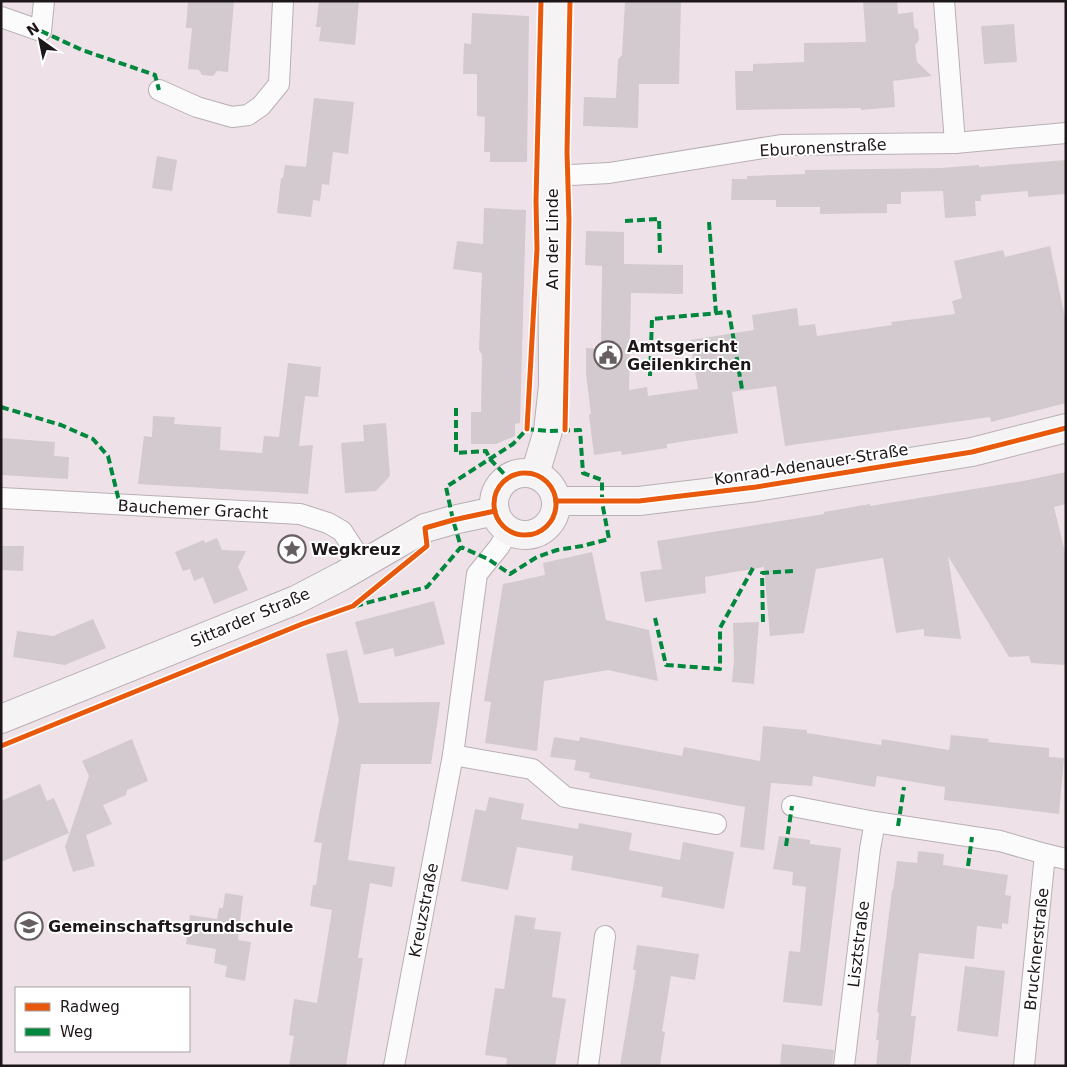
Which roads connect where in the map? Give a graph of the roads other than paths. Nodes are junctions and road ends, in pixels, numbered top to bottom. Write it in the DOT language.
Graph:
graph roads {
  1 [pos="44,1"];
  2 [pos="283,1"];
  3 [pos="556,1"];
  4 [pos="944,1"];
  5 [pos="1,17"];
  6 [pos="159,90"];
  7 [pos="1066,133"];
  8 [pos="955,143"];
  9 [pos="552,176"];
  10 [pos="1066,428"];
  11 [pos="535,474"];
  12 [pos="1,498"];
  13 [pos="556,501"];
  14 [pos="502,520"];
  15 [pos="363,563"];
  16 [pos="1,719"];
  17 [pos="453,755"];
  18 [pos="792,806"];
  19 [pos="875,822"];
  20 [pos="716,824"];
  21 [pos="1045,854"];
  22 [pos="1066,859"];
  23 [pos="605,936"];
  24 [pos="394,1066"];
  25 [pos="588,1066"];
  26 [pos="844,1066"];
  27 [pos="1024,1066"];
  1 -- 5 [label="street"];
  2 -- 6 [label="street"];
  3 -- 9 [label="street, An der Linde"];
  4 -- 8 [label="street"];
  7 -- 8 [label="street, Eburonenstraße"];
  8 -- 9 [label="street, Eburonenstraße"];
  9 -- 11 [label="street, An der Linde"];
  10 -- 13 [label="street, Konrad-Adenauer-Straße"];
  11 -- 13 [label="street"];
  11 -- 14 [label="street"];
  12 -- 15 [label="street, Bauchemer Gracht"];
  13 -- 14 [label="street"];
  14 -- 15 [label="street, Sittarder Straße"];
  14 -- 17 [label="street, Kreuzstraße"];
  15 -- 16 [label="street, Sittarder Straße"];
  17 -- 20 [label="street"];
  17 -- 24 [label="street, Kreuzstraße"];
  18 -- 19 [label="street"];
  19 -- 21 [label="street"];
  19 -- 26 [label="street, Lisztstraße"];
  21 -- 22 [label="street"];
  21 -- 27 [label="street, Brucknerstraße"];
  23 -- 25 [label="street"];
}
